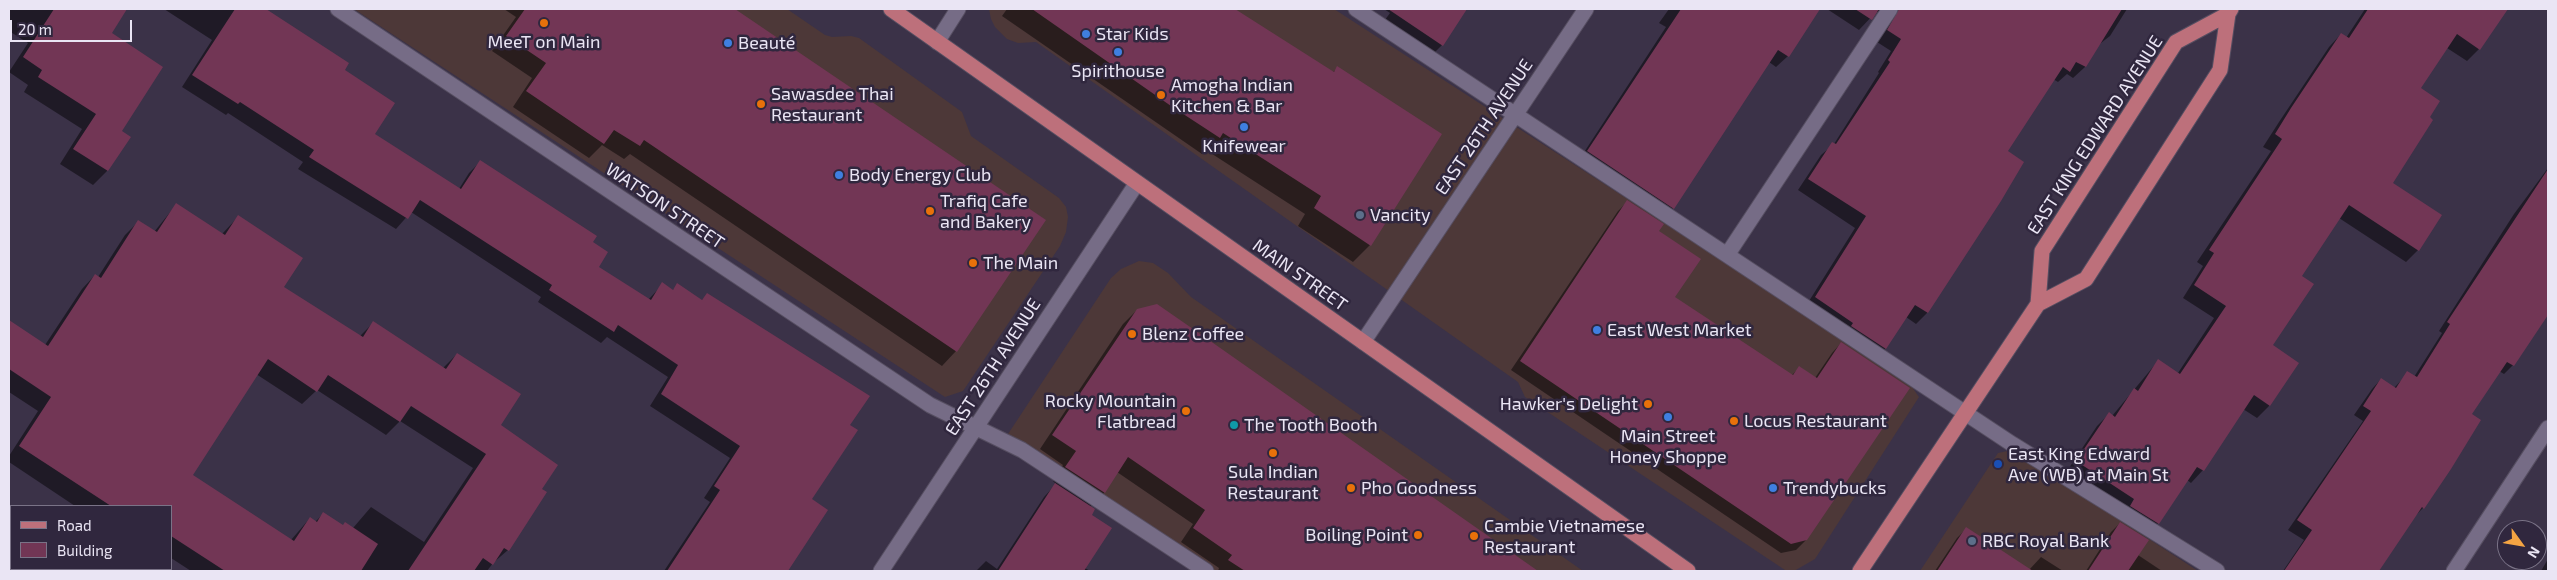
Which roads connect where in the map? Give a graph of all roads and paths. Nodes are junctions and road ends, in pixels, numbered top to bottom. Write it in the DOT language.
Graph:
graph roads {
  1 [pos="338,9"];
  2 [pos="890,9"];
  3 [pos="958,9"];
  4 [pos="1356,9"];
  5 [pos="1586,9"];
  6 [pos="1890,9"];
  7 [pos="2230,11"];
  8 [pos="937,42"];
  9 [pos="1514,116"];
  10 [pos="1137,183"];
  11 [pos="1726,256"];
  12 [pos="2038,304"];
  13 [pos="1363,342"];
  14 [pos="1966,414"];
  15 [pos="975,428"];
  16 [pos="2548,428"];
  17 [pos="881,571"];
  18 [pos="1206,571"];
  19 [pos="1688,571"];
  20 [pos="1860,571"];
  21 [pos="2217,571"];
  22 [pos="2454,571"];
  1 -- 15 [label="street, WATSON STREET"];
  2 -- 8 [label="main road, MAIN STREET"];
  3 -- 8 [label="street"];
  4 -- 9 [label="street"];
  5 -- 9 [label="street, EAST 26TH AVENUE"];
  6 -- 11 [label="street"];
  7 -- 12 [label="main road, EAST KING EDWARD AVENUE"];
  7 -- 12 [label="main road, EAST KING EDWARD AVENUE"];
  8 -- 10 [label="main road, MAIN STREET"];
  9 -- 11 [label="street"];
  9 -- 13 [label="street, EAST 26TH AVENUE"];
  10 -- 13 [label="main road, MAIN STREET"];
  10 -- 15 [label="street, EAST 26TH AVENUE"];
  11 -- 14 [label="street"];
  12 -- 14 [label="main road, EAST KING EDWARD AVENUE"];
  13 -- 19 [label="main road, MAIN STREET"];
  14 -- 20 [label="main road, EAST KING EDWARD AVENUE"];
  14 -- 21 [label="street"];
  15 -- 17 [label="street, EAST 26TH AVENUE"];
  15 -- 18 [label="street, WATSON STREET"];
  16 -- 22 [label="street"];
}
